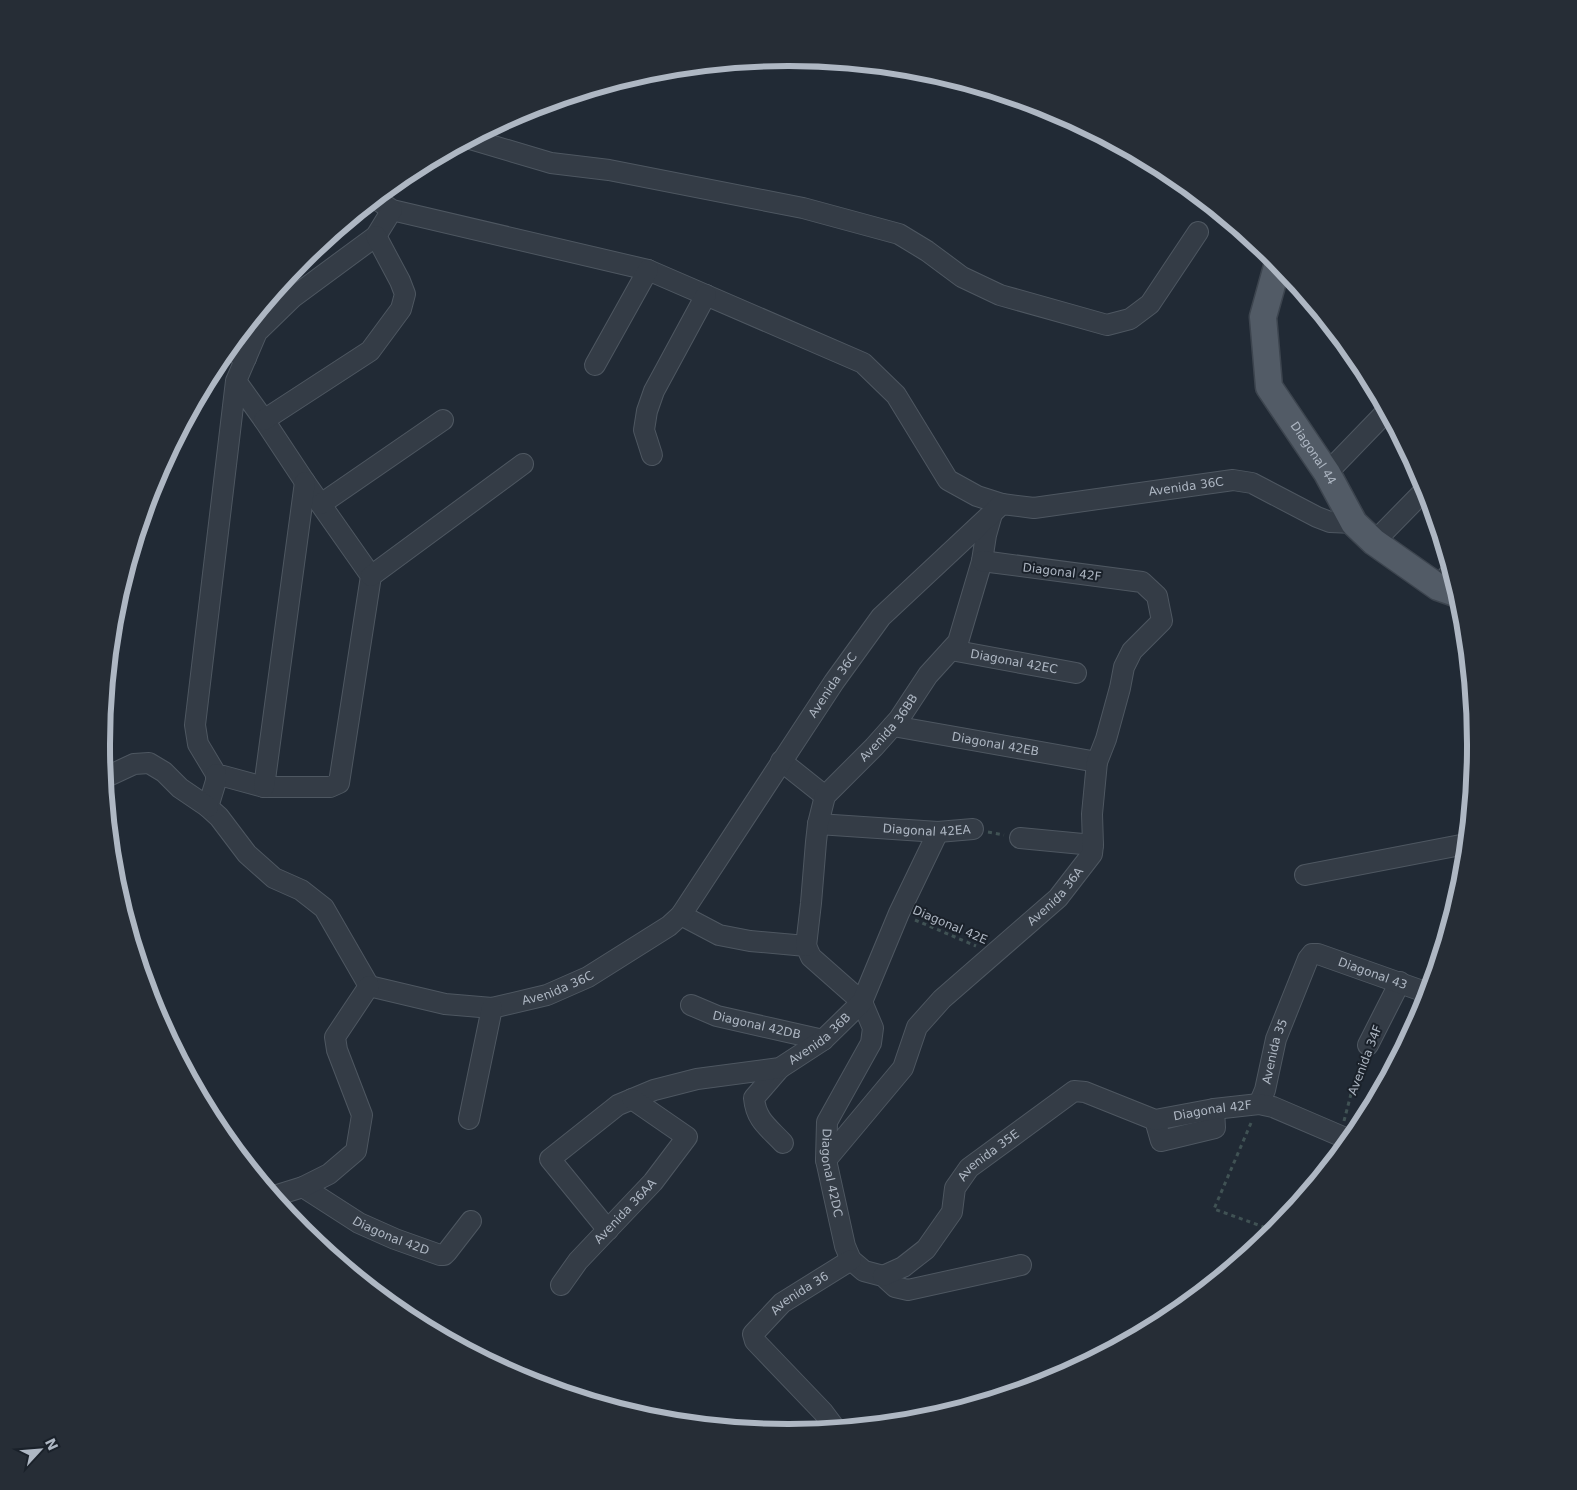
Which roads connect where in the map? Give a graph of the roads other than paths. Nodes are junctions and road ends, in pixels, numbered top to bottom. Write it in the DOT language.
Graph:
graph roads {
  1 [pos="478,141"];
  2 [pos="381,203"];
  3 [pos="392,210"];
  4 [pos="1198,232"];
  5 [pos="376,236"];
  6 [pos="648,270"];
  7 [pos="1275,273"];
  8 [pos="706,295"];
  9 [pos="237,354"];
  10 [pos="595,365"];
  11 [pos="236,381"];
  12 [pos="1382,416"];
  13 [pos="264,420"];
  14 [pos="443,420"];
  15 [pos="652,455"];
  16 [pos="523,464"];
  17 [pos="1327,473"];
  18 [pos="305,482"];
  19 [pos="1420,495"];
  20 [pos="320,504"];
  21 [pos="997,509"];
  22 [pos="1354,524"];
  23 [pos="1374,542"];
  24 [pos="982,561"];
  25 [pos="372,576"];
  26 [pos="1142,582"];
  27 [pos="1447,583"];
  28 [pos="951,650"];
  29 [pos="1076,673"];
  30 [pos="893,726"];
  31 [pos="781,761"];
  32 [pos="1097,762"];
  33 [pos="216,774"];
  34 [pos="111,775"];
  35 [pos="264,787"];
  36 [pos="825,796"];
  37 [pos="208,807"];
  38 [pos="818,824"];
  39 [pos="973,829"];
  40 [pos="938,832"];
  41 [pos="1020,838"];
  42 [pos="1093,844"];
  43 [pos="1459,845"];
  44 [pos="1305,875"];
  45 [pos="681,914"];
  46 [pos="806,946"];
  47 [pos="1318,954"];
  48 [pos="1400,982"];
  49 [pos="369,986"];
  50 [pos="1421,990"];
  51 [pos="862,1002"];
  52 [pos="691,1005"];
  53 [pos="492,1008"];
  54 [pos="823,1040"];
  55 [pos="1368,1045"];
  56 [pos="780,1068"];
  57 [pos="1074,1091"];
  58 [pos="632,1099"];
  59 [pos="1260,1104"];
  60 [pos="469,1119"];
  61 [pos="1342,1137"];
  62 [pos="783,1143"];
  63 [pos="826,1160"];
  64 [pos="303,1187"];
  65 [pos="279,1194"];
  66 [pos="471,1221"];
  67 [pos="608,1230"];
  68 [pos="850,1260"];
  69 [pos="1021,1265"];
  70 [pos="883,1276"];
  71 [pos="561,1285"];
  72 [pos="831,1422"];
  1 -- 4 [label="street"];
  2 -- 3 [label="street"];
  3 -- 5 [label="street"];
  3 -- 6 [label="street"];
  5 -- 9 [label="street"];
  5 -- 13 [label="street"];
  6 -- 8 [label="street"];
  6 -- 10 [label="street"];
  7 -- 17 [label="main road, Diagonal 44"];
  8 -- 15 [label="street"];
  8 -- 21 [label="street"];
  9 -- 11 [label="street"];
  11 -- 13 [label="street"];
  11 -- 33 [label="street"];
  12 -- 17 [label="street"];
  13 -- 18 [label="street"];
  14 -- 20 [label="street"];
  16 -- 25 [label="street"];
  17 -- 22 [label="main road, Diagonal 44"];
  18 -- 20 [label="street"];
  18 -- 35 [label="street"];
  19 -- 23 [label="street"];
  20 -- 25 [label="street"];
  21 -- 22 [label="street, Avenida 36C"];
  21 -- 24 [label="street, Avenida 36BB"];
  21 -- 31 [label="street, Avenida 36C"];
  22 -- 23 [label="main road, Diagonal 44"];
  23 -- 27 [label="main road, Diagonal 44"];
  24 -- 26 [label="street, Diagonal 42F"];
  24 -- 28 [label="street, Avenida 36BB"];
  25 -- 35 [label="street"];
  26 -- 32 [label="street, Avenida 36A"];
  28 -- 29 [label="street, Diagonal 42EC"];
  28 -- 30 [label="street, Avenida 36BB"];
  30 -- 32 [label="street, Diagonal 42EB"];
  30 -- 36 [label="street, Avenida 36BB"];
  31 -- 36 [label="street"];
  31 -- 45 [label="street, Avenida 36C"];
  32 -- 42 [label="street, Avenida 36A"];
  33 -- 35 [label="street"];
  33 -- 37 [label="street"];
  34 -- 37 [label="street"];
  36 -- 38 [label="street"];
  37 -- 49 [label="street"];
  38 -- 40 [label="street, Diagonal 42EA"];
  38 -- 46 [label="street"];
  39 -- 40 [label="street, Diagonal 42EA"];
  40 -- 51 [label="street, Avenida 36B"];
  41 -- 42 [label="street"];
  42 -- 63 [label="street, Avenida 36A"];
  43 -- 44 [label="street"];
  45 -- 46 [label="street"];
  45 -- 53 [label="street, Avenida 36C"];
  46 -- 51 [label="street, Diagonal 42DC"];
  47 -- 48 [label="street, Diagonal 43"];
  47 -- 59 [label="street, Avenida 35"];
  48 -- 50 [label="street, Diagonal 43"];
  48 -- 55 [label="street, Avenida 34F"];
  49 -- 53 [label="street, Avenida 36C"];
  49 -- 64 [label="street"];
  51 -- 54 [label="street, Avenida 36B"];
  51 -- 63 [label="street, Diagonal 42DC"];
  52 -- 54 [label="street, Diagonal 42DB"];
  53 -- 60 [label="street"];
  54 -- 56 [label="street, Avenida 36B"];
  56 -- 58 [label="street, Avenida 36B"];
  56 -- 62 [label="street"];
  57 -- 59 [label="street, Diagonal 42F"];
  57 -- 70 [label="street, Avenida 35E"];
  58 -- 67 [label="street, Avenida 36AA"];
  58 -- 67 [label="street, Avenida 36B"];
  59 -- 61 [label="street, Diagonal 42F"];
  63 -- 68 [label="street, Diagonal 42DC"];
  64 -- 65 [label="street"];
  64 -- 66 [label="street, Diagonal 42D"];
  67 -- 71 [label="street, Avenida 36AA"];
  68 -- 70 [label="street"];
  68 -- 72 [label="street, Avenida 36"];
  69 -- 70 [label="street"];
}
